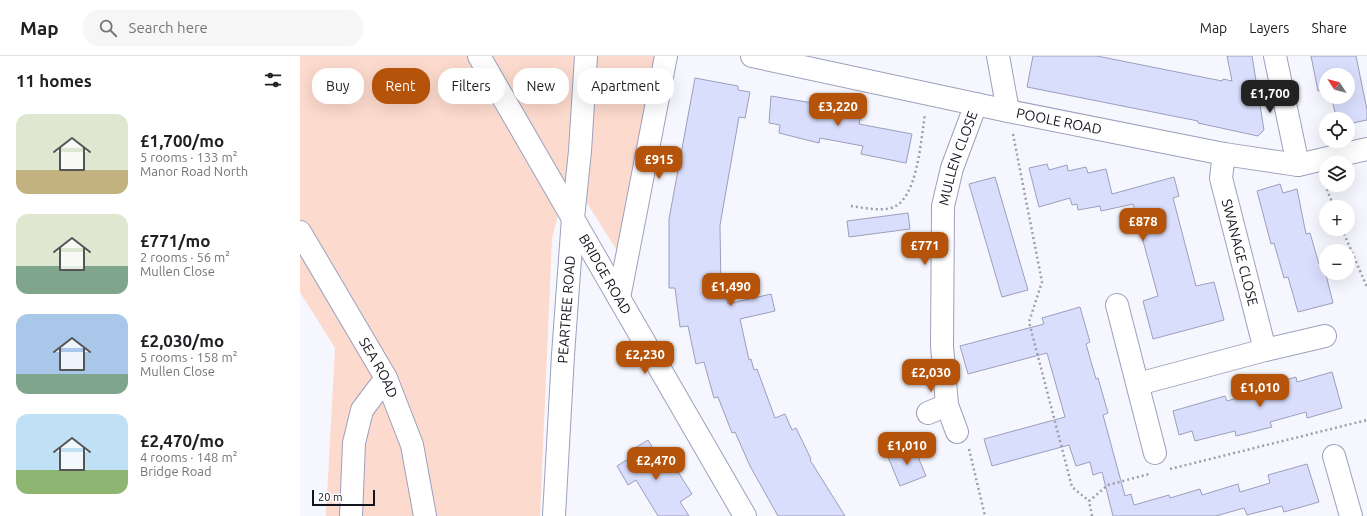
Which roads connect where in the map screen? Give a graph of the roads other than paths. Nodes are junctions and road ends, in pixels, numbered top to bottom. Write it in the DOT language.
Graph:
graph roads {
  1 [pos="479,56"];
  2 [pos="586,56"];
  3 [pos="666,56"];
  4 [pos="752,56"];
  5 [pos="998,56"];
  6 [pos="1275,56"];
  7 [pos="976,104"];
  8 [pos="1008,111"];
  9 [pos="1367,149"];
  10 [pos="1224,154"];
  11 [pos="1307,163"];
  12 [pos="573,218"];
  13 [pos="300,232"];
  14 [pos="618,298"];
  15 [pos="1117,305"];
  16 [pos="1325,336"];
  17 [pos="1265,350"];
  18 [pos="386,378"];
  19 [pos="1138,384"];
  20 [pos="957,432"];
  21 [pos="1334,456"];
  22 [pos="1154,463"];
  23 [pos="351,516"];
  24 [pos="425,516"];
  25 [pos="554,516"];
  26 [pos="745,516"];
  27 [pos="1351,516"];
  1 -- 12 [label="street, BRIDGE ROAD"];
  2 -- 12 [label="street, PEARTREE ROAD"];
  3 -- 14 [label="street"];
  4 -- 7 [label="street, POOLE ROAD"];
  5 -- 8 [label="street"];
  6 -- 11 [label="street"];
  7 -- 8 [label="street, POOLE ROAD"];
  7 -- 20 [label="street, MULLEN CLOSE"];
  8 -- 10 [label="street, POOLE ROAD"];
  9 -- 11 [label="street, POOLE ROAD"];
  10 -- 11 [label="street, POOLE ROAD"];
  10 -- 17 [label="street, SWANAGE CLOSE"];
  12 -- 14 [label="street, BRIDGE ROAD"];
  12 -- 25 [label="street, PEARTREE ROAD"];
  13 -- 18 [label="street, SEA ROAD"];
  14 -- 26 [label="street, BRIDGE ROAD"];
  15 -- 19 [label="street"];
  16 -- 17 [label="street"];
  17 -- 19 [label="street"];
  18 -- 23 [label="street"];
  18 -- 24 [label="street, SEA ROAD"];
  19 -- 22 [label="street"];
  21 -- 27 [label="street"];
}
